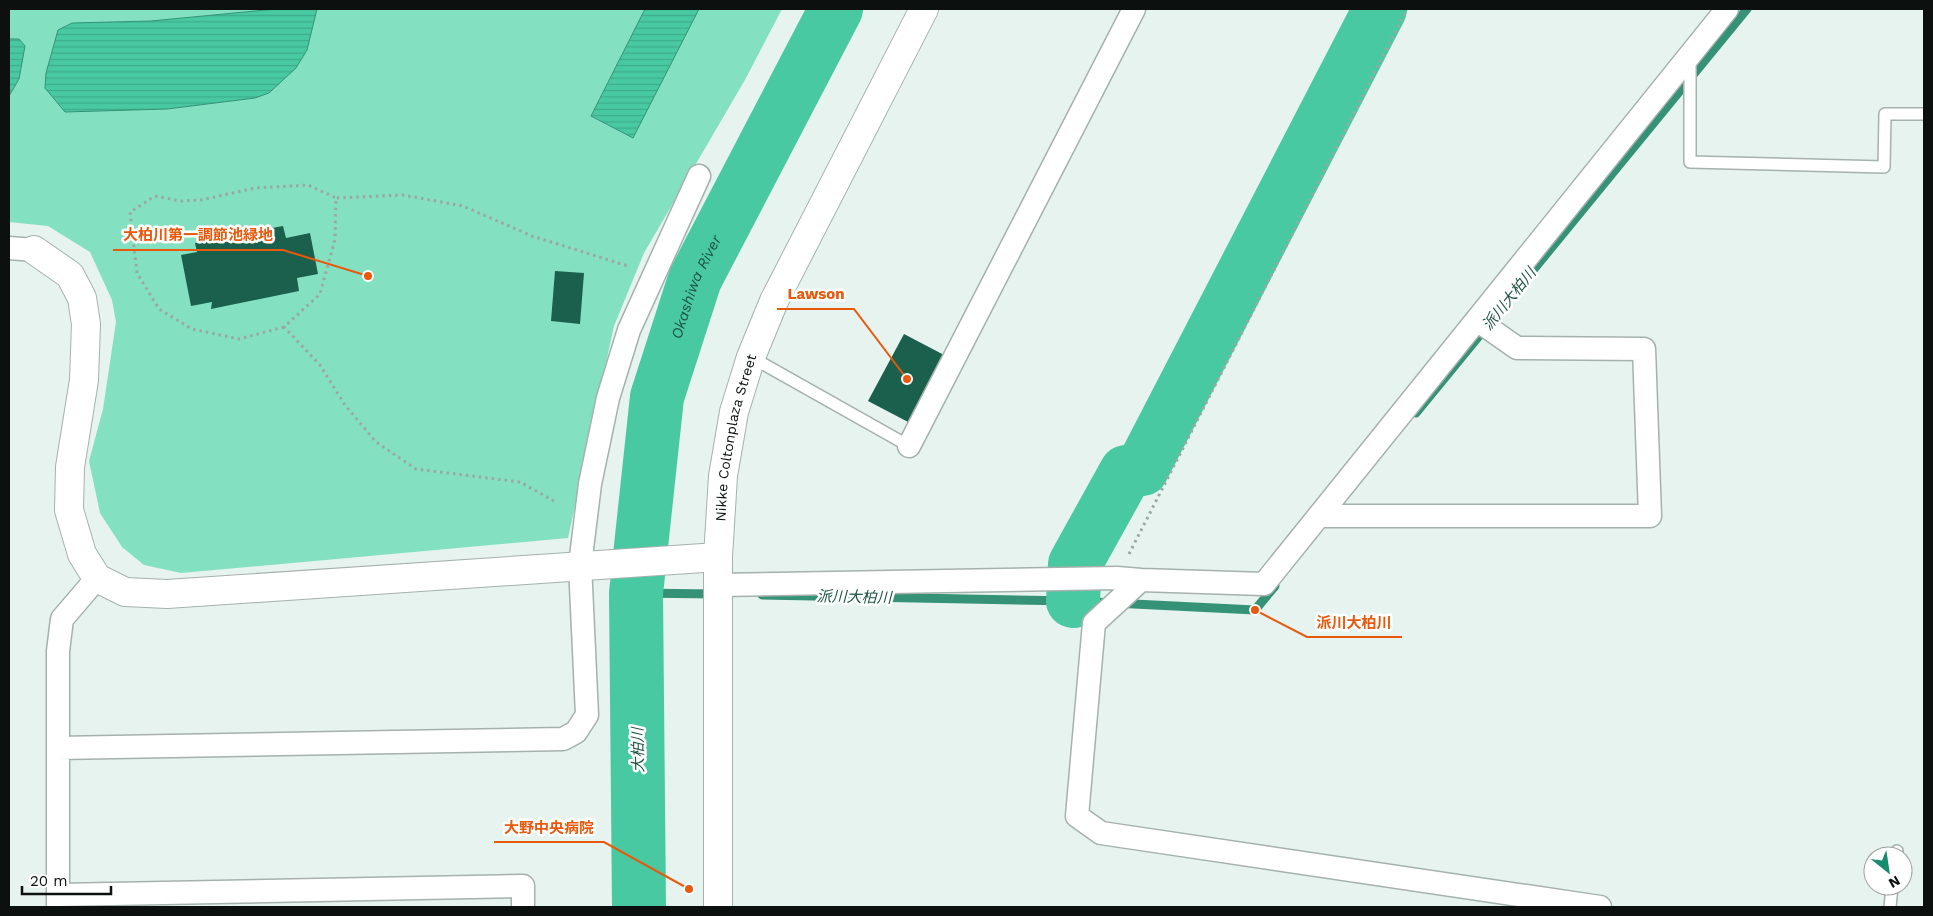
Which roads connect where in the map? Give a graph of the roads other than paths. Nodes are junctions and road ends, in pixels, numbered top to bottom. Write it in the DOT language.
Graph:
graph roads {
  1 [pos="924,9"];
  2 [pos="1134,9"];
  3 [pos="1727,9"];
  4 [pos="1690,55"];
  5 [pos="1924,114"];
  6 [pos="699,176"];
  7 [pos="22,249"];
  8 [pos="1477,320"];
  9 [pos="751,357"];
  10 [pos="908,446"];
  11 [pos="1320,516"];
  12 [pos="718,557"];
  13 [pos="590,564"];
  14 [pos="97,578"];
  15 [pos="1142,580"];
  16 [pos="718,585"];
  17 [pos="58,748"];
  18 [pos="58,901"];
  19 [pos="523,907"];
  20 [pos="718,907"];
  21 [pos="1600,907"];
  1 -- 9 [label="street, Nikke Coltonplaza Street"];
  2 -- 10 [label="street"];
  3 -- 4 [label="street"];
  4 -- 5 [label="lane"];
  4 -- 8 [label="street"];
  6 -- 13 [label="street"];
  7 -- 14 [label="street"];
  8 -- 11 [label="street"];
  8 -- 11 [label="street"];
  9 -- 10 [label="lane"];
  9 -- 12 [label="street, Nikke Coltonplaza Street"];
  11 -- 15 [label="street"];
  12 -- 13 [label="street"];
  12 -- 16 [label="street, Nikke Coltonplaza Street"];
  13 -- 14 [label="street"];
  13 -- 17 [label="street"];
  14 -- 17 [label="street"];
  15 -- 16 [label="street"];
  15 -- 21 [label="street"];
  16 -- 20 [label="street, Nikke Coltonplaza Street"];
  17 -- 18 [label="street"];
  18 -- 19 [label="street"];
}
